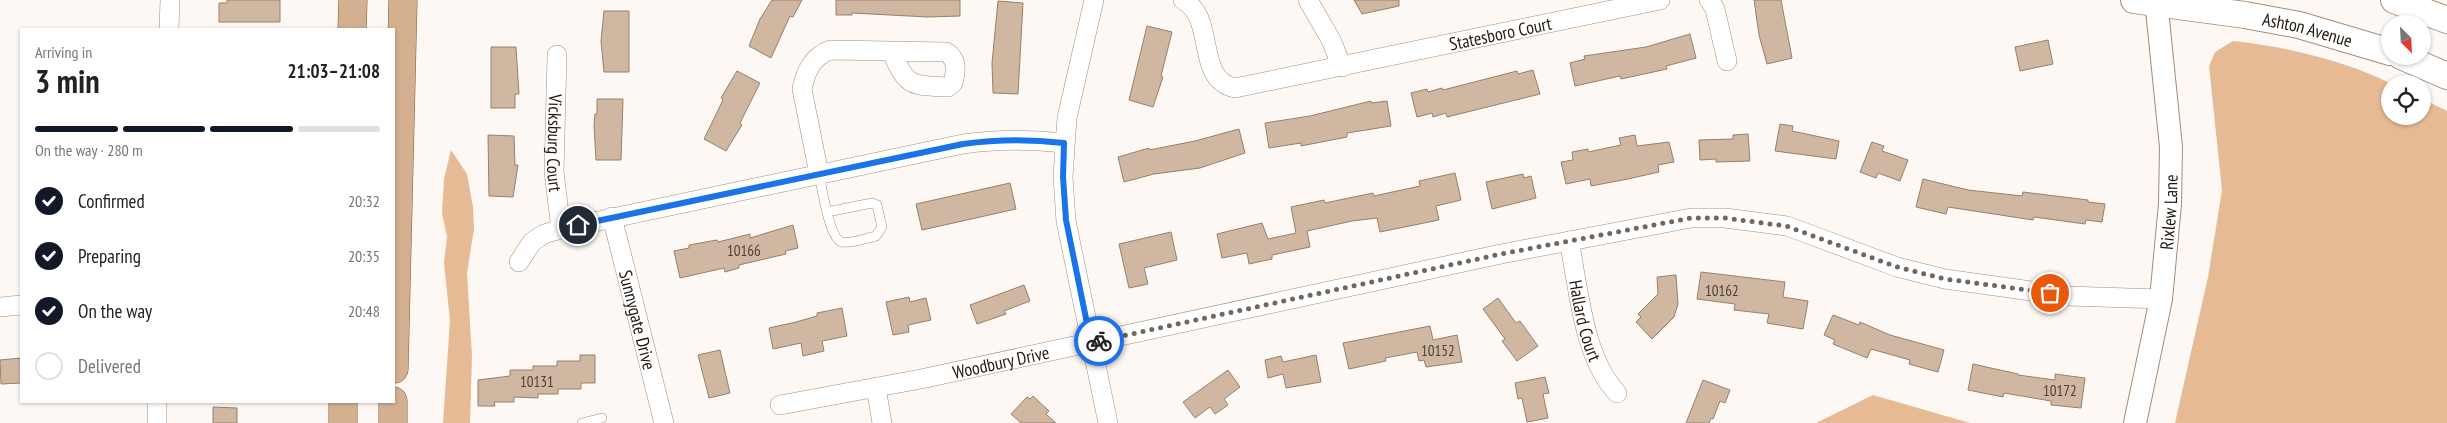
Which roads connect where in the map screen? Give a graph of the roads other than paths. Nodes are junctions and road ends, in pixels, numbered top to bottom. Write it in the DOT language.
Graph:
graph roads {
  1 [pos="170,0"];
  2 [pos="353,0"];
  3 [pos="403,0"];
  4 [pos="1094,0"];
  5 [pos="1308,0"];
  6 [pos="1660,0"];
  7 [pos="1708,0"];
  8 [pos="2394,0"];
  9 [pos="2150,1"];
  10 [pos="1191,2"];
  11 [pos="2447,20"];
  12 [pos="169,28"];
  13 [pos="352,28"];
  14 [pos="2381,49"];
  15 [pos="891,51"];
  16 [pos="557,55"];
  17 [pos="1727,60"];
  18 [pos="2422,65"];
  19 [pos="1342,67"];
  20 [pos="2447,76"];
  21 [pos="1064,143"];
  22 [pos="818,174"];
  23 [pos="828,212"];
  24 [pos="612,217"];
  25 [pos="561,229"];
  26 [pos="1568,241"];
  27 [pos="519,262"];
  28 [pos="2161,299"];
  29 [pos="20,305"];
  30 [pos="0,307"];
  31 [pos="395,328"];
  32 [pos="1091,343"];
  33 [pos="876,387"];
  34 [pos="1617,393"];
  35 [pos="157,403"];
  36 [pos="343,403"];
  37 [pos="393,403"];
  38 [pos="780,405"];
  39 [pos="602,418"];
  40 [pos="157,423"];
  41 [pos="343,423"];
  42 [pos="393,423"];
  43 [pos="582,423"];
  44 [pos="664,423"];
  45 [pos="882,423"];
  46 [pos="1108,423"];
  47 [pos="2135,423"];
  1 -- 12 [label="street"];
  2 -- 13 [label="main road"];
  3 -- 31 [label="main road"];
  4 -- 21 [label="street"];
  5 -- 19 [label="street"];
  6 -- 19 [label="street, Statesboro Court"];
  7 -- 17 [label="street"];
  8 -- 11 [label="main road"];
  9 -- 14 [label="main road, Ashton Avenue"];
  9 -- 28 [label="street, Rixlew Lane"];
  10 -- 19 [label="street, Statesboro Court"];
  15 -- 22 [label="street"];
  16 -- 25 [label="street, Vicksburg Court"];
  18 -- 20 [label="main road"];
  21 -- 22 [label="street"];
  21 -- 32 [label="street"];
  22 -- 23 [label="lane"];
  22 -- 24 [label="street"];
  23 -- 23 [label="lane"];
  24 -- 25 [label="street"];
  24 -- 44 [label="street, Sunnygate Drive"];
  25 -- 27 [label="street"];
  26 -- 28 [label="street, Woodbury Drive"];
  26 -- 32 [label="street, Woodbury Drive"];
  26 -- 34 [label="street, Hallard Court"];
  28 -- 47 [label="street, Rixlew Lane"];
  29 -- 30 [label="street"];
  32 -- 33 [label="street, Woodbury Drive"];
  32 -- 46 [label="street"];
  33 -- 38 [label="street, Woodbury Drive"];
  33 -- 45 [label="street"];
  35 -- 40 [label="street"];
  36 -- 41 [label="main road"];
  37 -- 42 [label="main road"];
  39 -- 43 [label="lane"];
}
